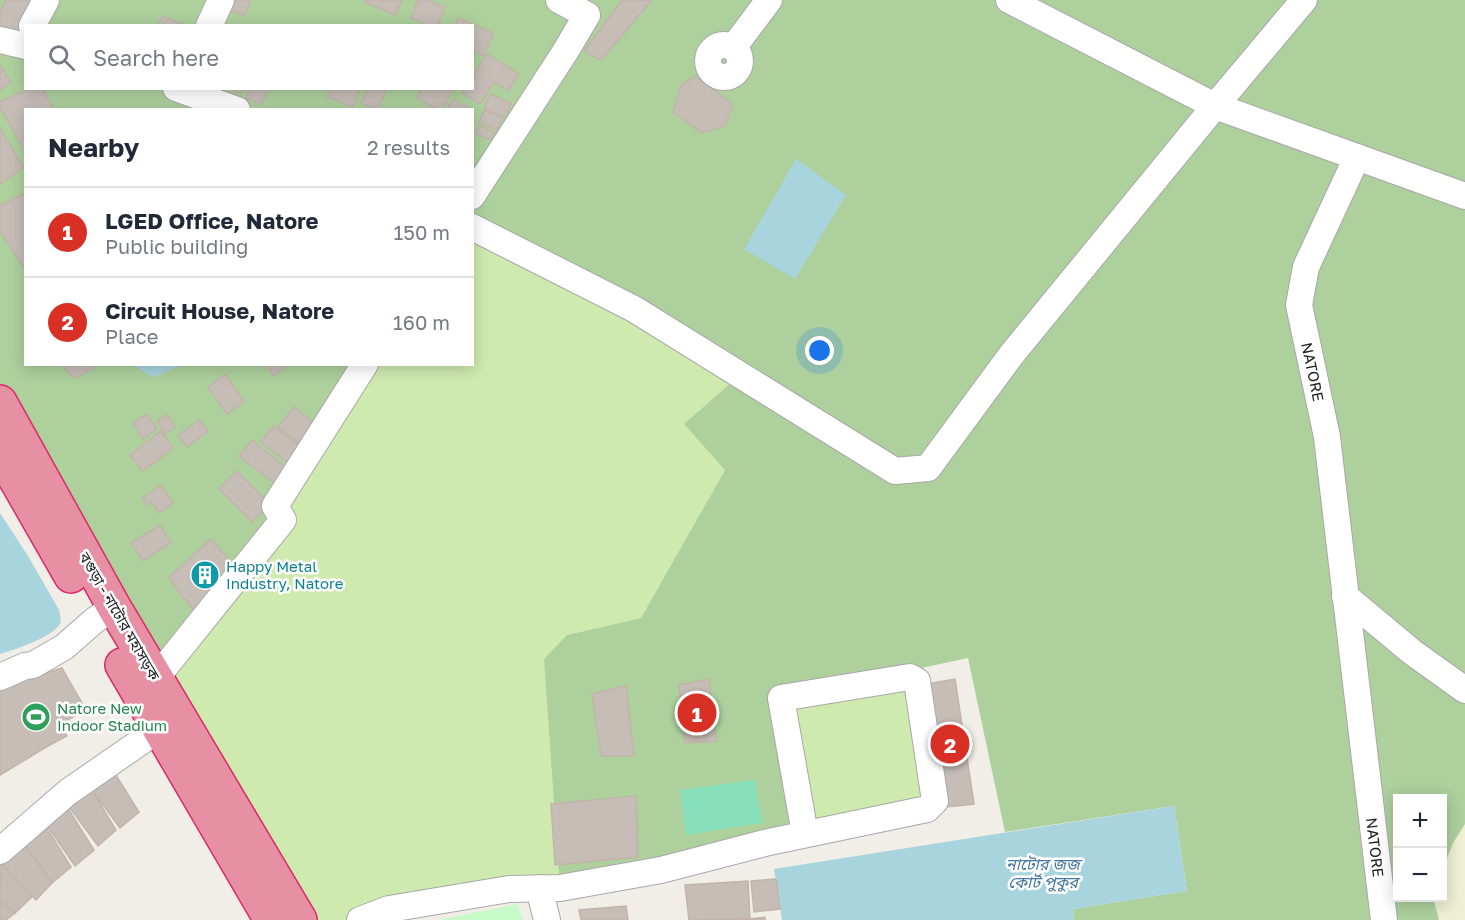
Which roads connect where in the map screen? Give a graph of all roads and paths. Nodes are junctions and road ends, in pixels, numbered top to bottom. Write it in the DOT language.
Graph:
graph roads {
  1 [pos="46,0"];
  2 [pos="221,0"];
  3 [pos="559,0"];
  4 [pos="768,0"];
  5 [pos="1009,0"];
  6 [pos="1304,0"];
  7 [pos="31,24"];
  8 [pos="210,24"];
  9 [pos="733,48"];
  10 [pos="181,90"];
  11 [pos="1215,106"];
  12 [pos="231,108"];
  13 [pos="1357,157"];
  14 [pos="474,193"];
  15 [pos="1465,196"];
  16 [pos="474,228"];
  17 [pos="364,366"];
  18 [pos="0,402"];
  19 [pos="0,452"];
  20 [pos="1345,596"];
  21 [pos="104,614"];
  22 [pos="0,677"];
  23 [pos="156,678"];
  24 [pos="1465,690"];
  25 [pos="159,729"];
  26 [pos="805,834"];
  27 [pos="0,851"];
  28 [pos="539,888"];
  29 [pos="271,920"];
  30 [pos="300,920"];
  31 [pos="360,920"];
  32 [pos="547,920"];
  33 [pos="1384,920"];
  1 -- 7 [label="street"];
  2 -- 8 [label="street"];
  3 -- 14 [label="street"];
  4 -- 9 [label="street"];
  5 -- 11 [label="street"];
  6 -- 11 [label="street"];
  10 -- 12 [label="street"];
  11 -- 13 [label="street"];
  11 -- 16 [label="street"];
  13 -- 15 [label="street"];
  13 -- 20 [label="street, NATORE"];
  17 -- 23 [label="street"];
  18 -- 21 [label="highway, বগুড়া - নাটোর মহাসড়ক"];
  19 -- 21 [label="highway, বগুড়া - নাটোর মহাসড়ক"];
  20 -- 24 [label="street"];
  20 -- 33 [label="street, NATORE"];
  21 -- 22 [label="street"];
  21 -- 23 [label="highway, বগুড়া - নাটোর মহাসড়ক"];
  21 -- 25 [label="highway, বগুড়া - নাটোর মহাসড়ক"];
  23 -- 30 [label="highway, বগুড়া - নাটোর মহাসড়ক"];
  25 -- 27 [label="street"];
  25 -- 29 [label="highway, বগুড়া - নাটোর মহাসড়ক"];
  26 -- 26 [label="street"];
  26 -- 28 [label="street"];
  28 -- 31 [label="street"];
  28 -- 32 [label="street"];
}
